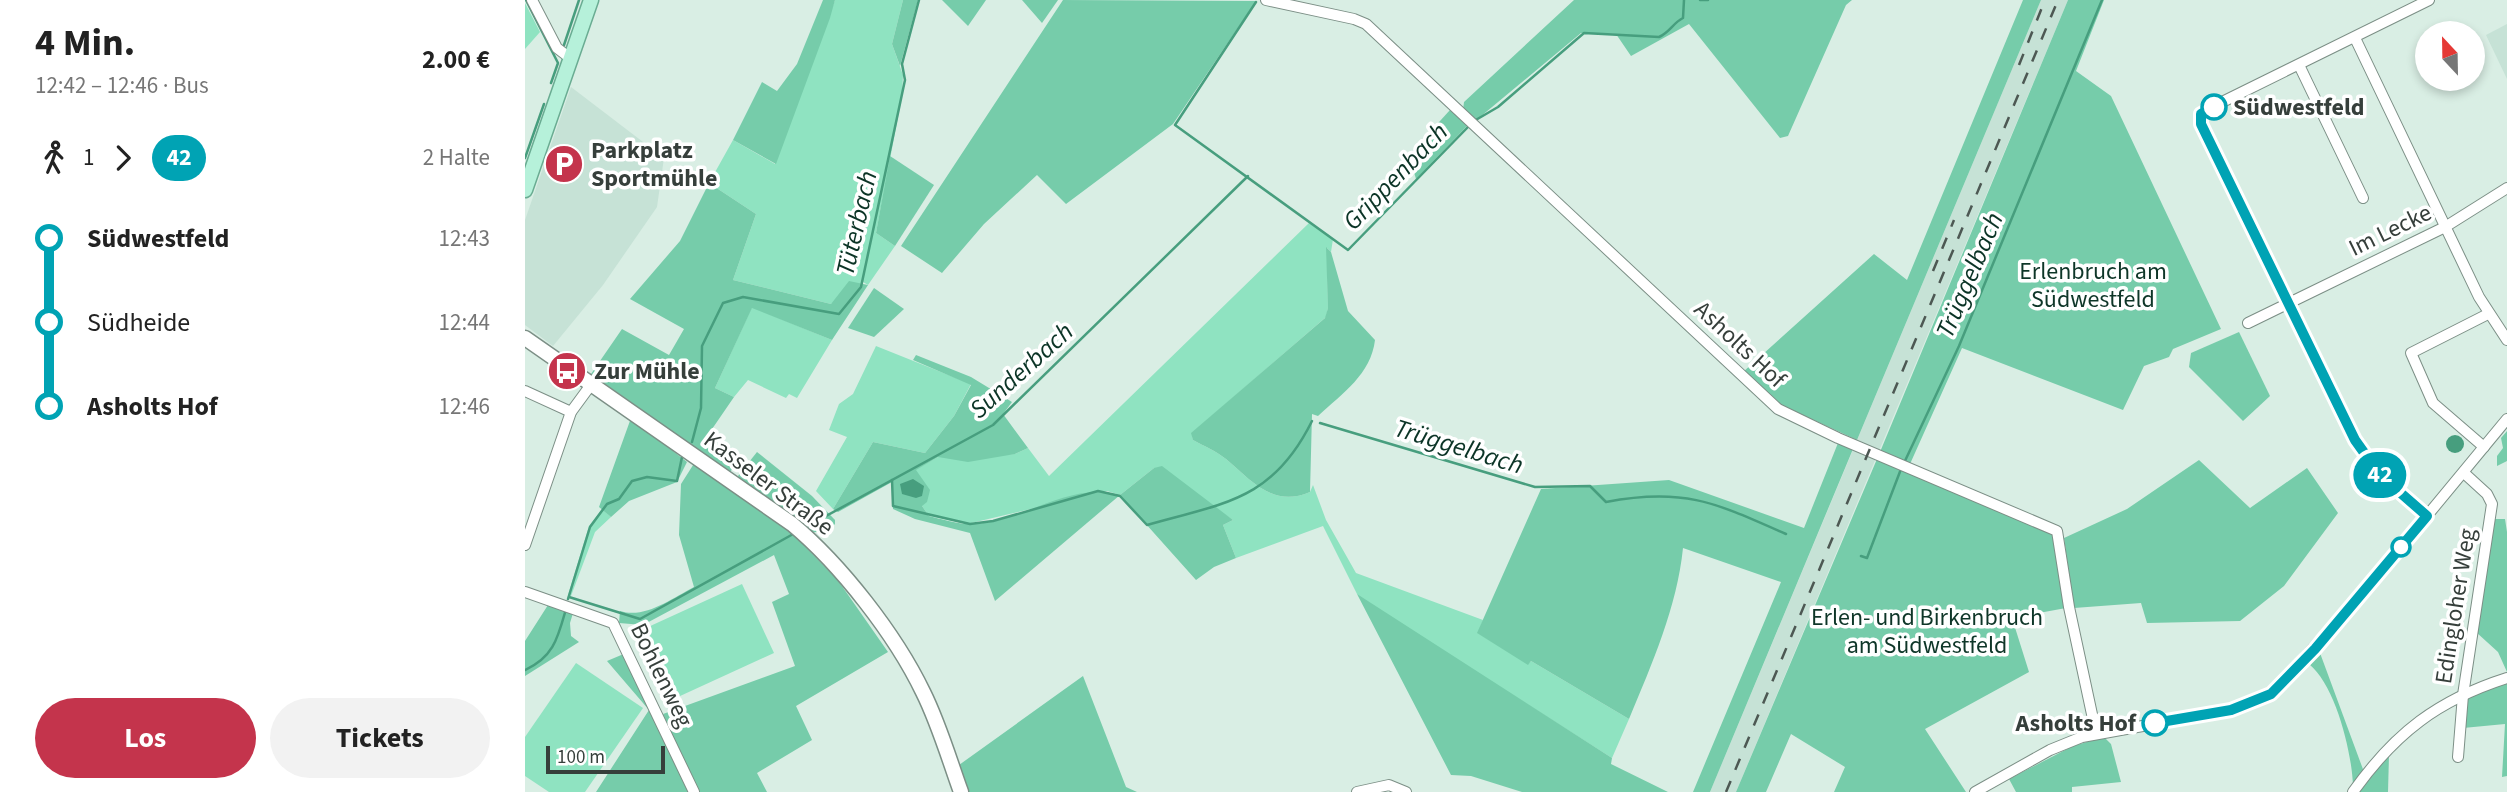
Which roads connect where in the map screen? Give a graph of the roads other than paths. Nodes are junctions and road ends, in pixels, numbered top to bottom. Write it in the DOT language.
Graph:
graph roads {
  1 [pos="532,0"];
  2 [pos="591,0"];
  3 [pos="1266,0"];
  4 [pos="2429,0"];
  5 [pos="2355,38"];
  6 [pos="570,58"];
  7 [pos="2299,65"];
  8 [pos="2507,188"];
  9 [pos="525,190"];
  10 [pos="2363,198"];
  11 [pos="2445,227"];
  12 [pos="2288,303"];
  13 [pos="2489,314"];
  14 [pos="2248,323"];
  15 [pos="526,338"];
  16 [pos="2507,340"];
  17 [pos="593,383"];
  18 [pos="525,391"];
  19 [pos="571,412"];
  20 [pos="2507,419"];
  21 [pos="2484,447"];
  22 [pos="2464,472"];
  23 [pos="2427,516"];
  24 [pos="525,545"];
  25 [pos="525,592"];
  26 [pos="2507,678"];
  27 [pos="2463,695"];
  28 [pos="2096,733"];
  29 [pos="2458,757"];
  30 [pos="695,792"];
  31 [pos="961,792"];
  32 [pos="1356,792"];
  33 [pos="1406,792"];
  34 [pos="1975,792"];
  35 [pos="2353,792"];
  1 -- 6 [label="street"];
  2 -- 6 [label="main road"];
  3 -- 28 [label="street, Asholts Hof"];
  4 -- 5 [label="street"];
  5 -- 7 [label="street"];
  5 -- 11 [label="street"];
  6 -- 9 [label="main road"];
  7 -- 10 [label="street"];
  7 -- 12 [label="street"];
  8 -- 11 [label="street, Im Lecke"];
  11 -- 12 [label="street, Im Lecke"];
  11 -- 13 [label="street"];
  12 -- 14 [label="street, Im Lecke"];
  12 -- 23 [label="street"];
  13 -- 16 [label="street"];
  13 -- 21 [label="street"];
  15 -- 17 [label="street, Kasseler Straße"];
  17 -- 19 [label="street"];
  17 -- 31 [label="street, Kasseler Straße"];
  18 -- 19 [label="street"];
  19 -- 24 [label="street"];
  20 -- 21 [label="street"];
  21 -- 22 [label="street"];
  22 -- 23 [label="street"];
  22 -- 27 [label="street, Edingloher Weg"];
  23 -- 28 [label="street"];
  25 -- 30 [label="street, Bohlenweg"];
  26 -- 27 [label="street"];
  27 -- 29 [label="street, Edingloher Weg"];
  27 -- 35 [label="street"];
  28 -- 34 [label="street"];
  32 -- 33 [label="street"];
}
